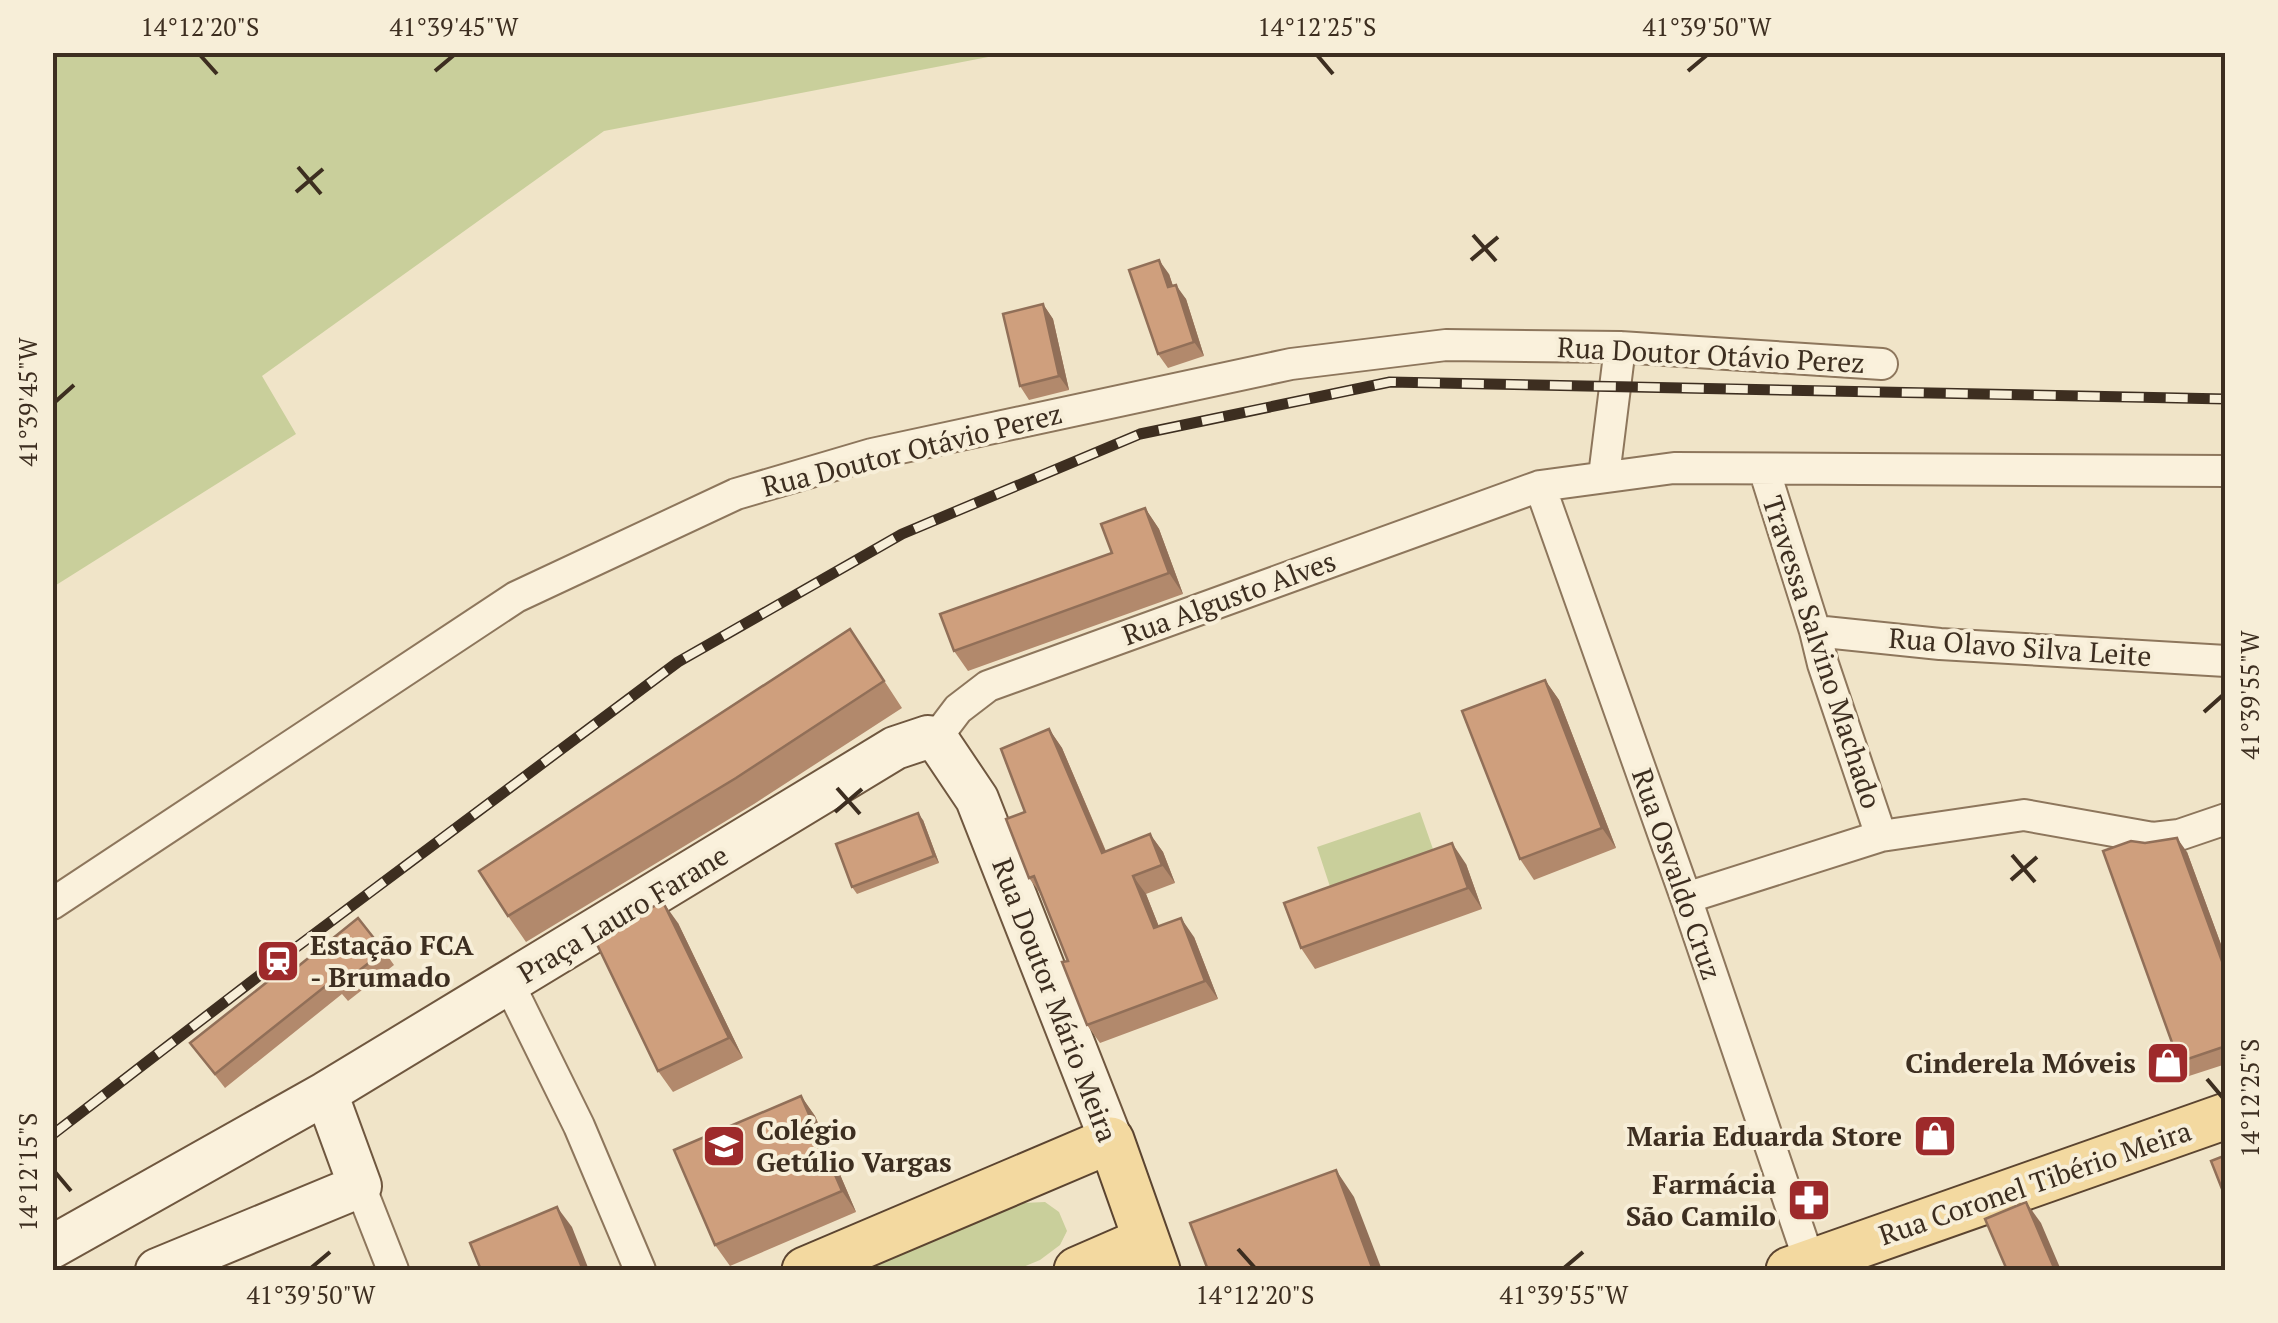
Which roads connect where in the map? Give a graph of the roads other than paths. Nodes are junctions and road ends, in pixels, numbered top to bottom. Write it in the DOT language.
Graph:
graph roads {
  1 [pos="1620,346"];
  2 [pos="1882,364"];
  3 [pos="1764,469"];
  4 [pos="2226,471"];
  5 [pos="1604,476"];
  6 [pos="1540,486"];
  7 [pos="1816,631"];
  8 [pos="2226,660"];
  9 [pos="936,738"];
  10 [pos="2226,819"];
  11 [pos="1881,836"];
  12 [pos="1686,898"];
  13 [pos="52,904"];
  14 [pos="508,984"];
  15 [pos="326,1093"];
  16 [pos="2226,1116"];
  17 [pos="1111,1140"];
  18 [pos="360,1186"];
  19 [pos="52,1248"];
  20 [pos="1151,1255"];
  21 [pos="184,1265"];
  22 [pos="1800,1267"];
  23 [pos="393,1270"];
  24 [pos="640,1270"];
  25 [pos="805,1270"];
  26 [pos="1077,1270"];
  1 -- 2 [label="street, Rua Doutor Otávio Perez"];
  1 -- 5 [label="street"];
  1 -- 13 [label="street, Rua Doutor Otávio Perez"];
  3 -- 4 [label="street"];
  3 -- 5 [label="street"];
  3 -- 7 [label="street, Travessa Salvino Machado"];
  5 -- 6 [label="street"];
  6 -- 9 [label="street, Rua Algusto Alves"];
  6 -- 12 [label="street, Rua Osvaldo Cruz"];
  7 -- 8 [label="street, Rua Olavo Silva Leite"];
  7 -- 11 [label="street, Travessa Salvino Machado"];
  9 -- 14 [label="main road, Praça Lauro Farane"];
  9 -- 17 [label="main road, Rua Doutor Mário Meira"];
  10 -- 11 [label="street"];
  11 -- 12 [label="street"];
  12 -- 22 [label="street, Rua Osvaldo Cruz"];
  14 -- 15 [label="main road, Praça Lauro Farane"];
  14 -- 24 [label="street"];
  15 -- 18 [label="main road"];
  15 -- 19 [label="main road, Praça Lauro Farane"];
  16 -- 22 [label="main road, Rua Coronel Tibério Meira"];
  17 -- 20 [label="main road, Rua Doutor Mário Meira"];
  17 -- 25 [label="main road"];
  18 -- 21 [label="main road"];
  18 -- 23 [label="street"];
  20 -- 26 [label="main road"];
}
